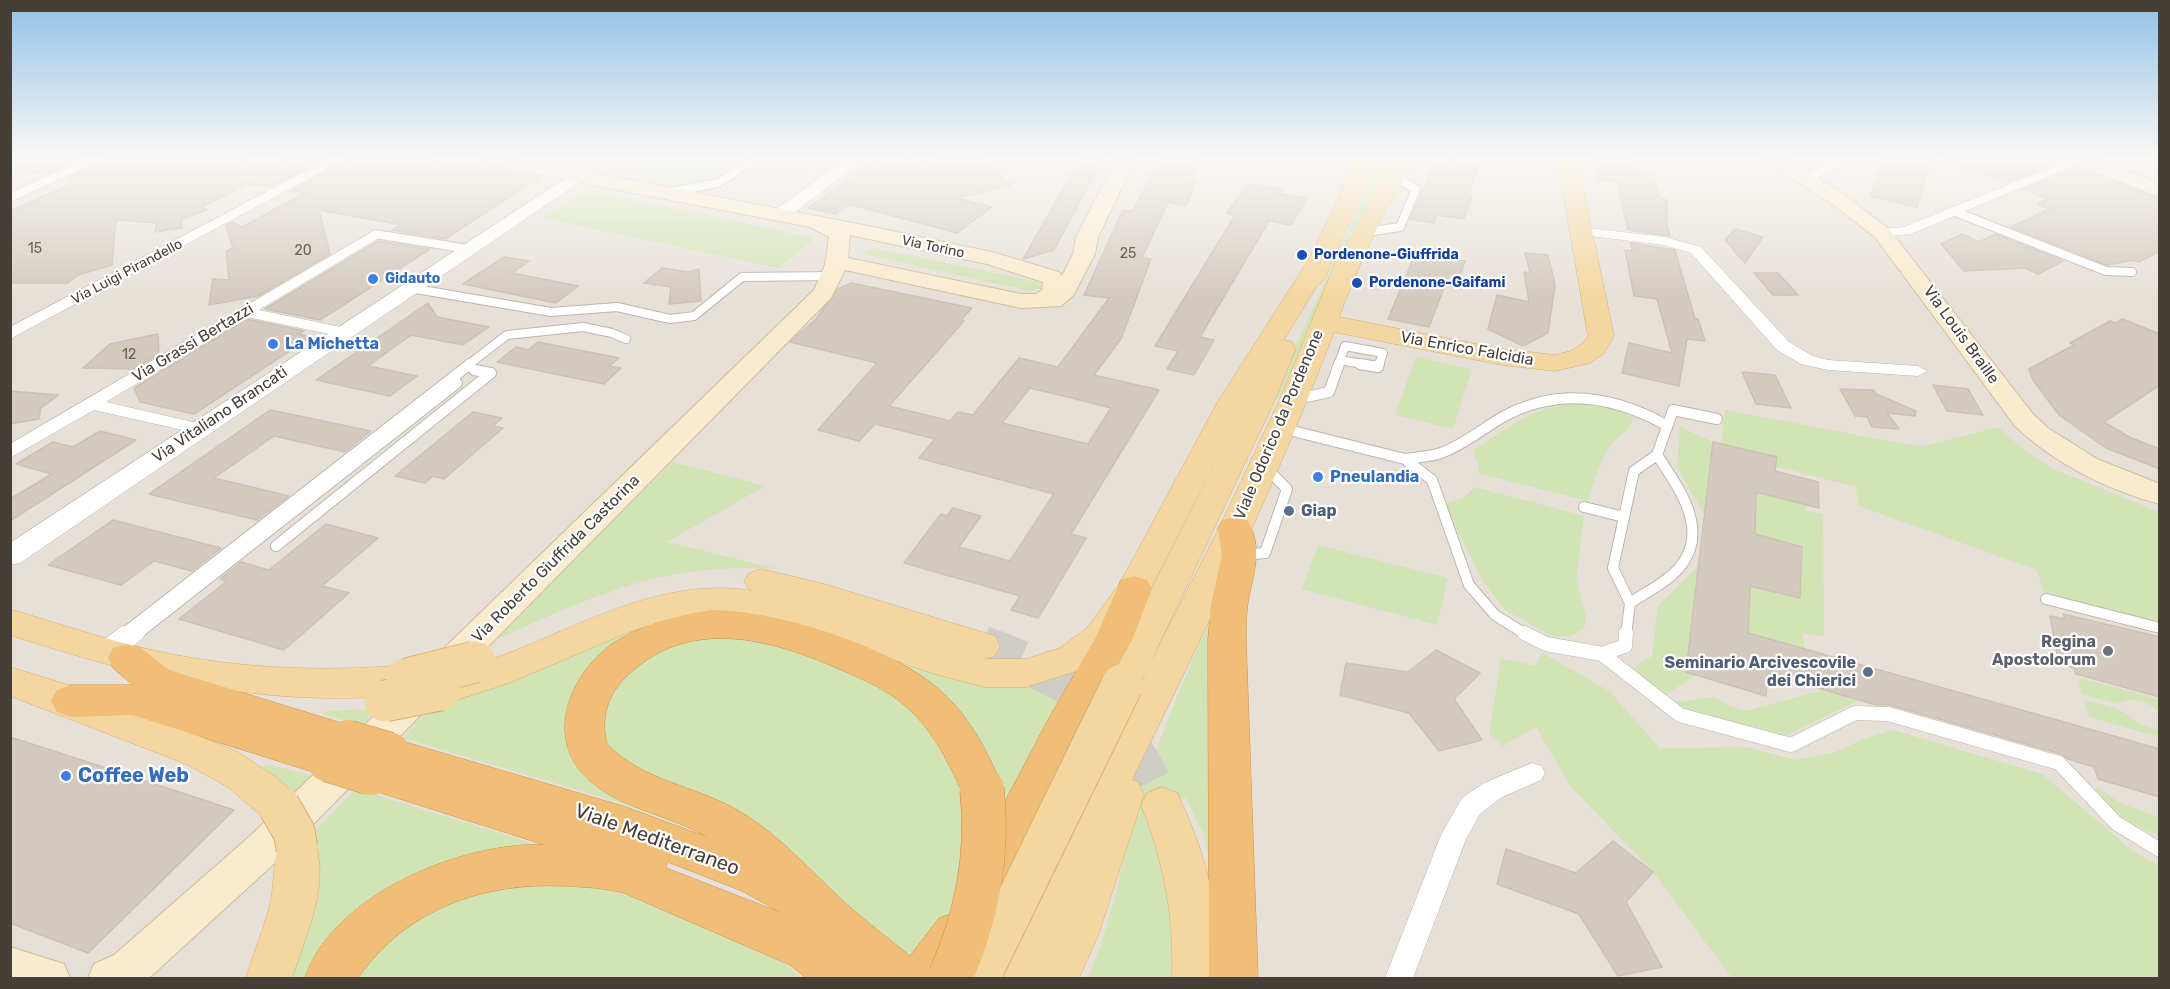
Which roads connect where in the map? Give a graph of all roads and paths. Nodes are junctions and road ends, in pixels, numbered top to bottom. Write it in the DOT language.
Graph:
graph roads {
  1 [pos="252,205"];
  2 [pos="533,205"];
  3 [pos="752,205"];
  4 [pos="793,205"];
  5 [pos="1103,205"];
  6 [pos="1346,205"];
  7 [pos="1380,205"];
  8 [pos="1575,205"];
  9 [pos="1847,205"];
  10 [pos="1967,205"];
  11 [pos="1953,211"];
  12 [pos="780,215"];
  13 [pos="818,223"];
  14 [pos="1579,231"];
  15 [pos="1882,233"];
  16 [pos="375,234"];
  17 [pos="1087,237"];
  18 [pos="897,240"];
  19 [pos="468,249"];
  20 [pos="992,259"];
  21 [pos="1321,260"];
  22 [pos="835,269"];
  23 [pos="2132,272"];
  24 [pos="410,288"];
  25 [pos="1030,302"];
  26 [pos="245,312"];
  27 [pos="1324,322"];
  28 [pos="344,332"];
  29 [pos="521,333"];
  30 [pos="10,334"];
  31 [pos="626,339"];
  32 [pos="1340,360"];
  33 [pos="474,370"];
  34 [pos="1918,371"];
  35 [pos="1294,399"];
  36 [pos="92,404"];
  37 [pos="1717,419"];
  38 [pos="1666,425"];
  39 [pos="1281,428"];
  40 [pos="200,429"];
  41 [pos="10,452"];
  42 [pos="1657,455"];
  43 [pos="1405,459"];
  44 [pos="1263,465"];
  45 [pos="2160,495"];
  46 [pos="1584,507"];
  47 [pos="1624,518"];
  48 [pos="1237,542"];
  49 [pos="276,546"];
  50 [pos="10,555"];
  51 [pos="1134,589"];
  52 [pos="2046,598"];
  53 [pos="1630,603"];
  54 [pos="10,622"];
  55 [pos="2160,628"];
  56 [pos="982,646"];
  57 [pos="114,654"];
  58 [pos="1602,654"];
  59 [pos="462,675"];
  60 [pos="10,681"];
  61 [pos="1139,689"];
  62 [pos="71,701"];
  63 [pos="359,757"];
  64 [pos="1532,773"];
  65 [pos="1162,805"];
  66 [pos="280,849"];
  67 [pos="2160,850"];
  68 [pos="816,933"];
  69 [pos="10,967"];
  70 [pos="119,974"];
  71 [pos="49,978"];
  72 [pos="269,978"];
  73 [pos="329,978"];
  74 [pos="843,978"];
  75 [pos="898,978"];
  76 [pos="924,978"];
  77 [pos="950,978"];
  78 [pos="979,978"];
  79 [pos="1012,978"];
  80 [pos="1056,978"];
  81 [pos="1195,978"];
  82 [pos="1233,978"];
  83 [pos="1399,978"];
  1 -- 30 [label="street, Via Luigi Pirandello"];
  2 -- 19 [label="street, Via Vitaliano Brancati"];
  3 -- 12 [label="main road, Via Torino"];
  4 -- 12 [label="street"];
  5 -- 17 [label="main road"];
  6 -- 21 [label="main road, Viale Odorico da Pordenone"];
  7 -- 27 [label="main road, Viale Odorico da Pordenone"];
  8 -- 14 [label="main road, Via Enrico Falcidia"];
  9 -- 15 [label="main road, Via Louis Braille"];
  10 -- 11 [label="street"];
  11 -- 15 [label="street"];
  11 -- 23 [label="lane"];
  12 -- 13 [label="main road, Via Torino"];
  13 -- 18 [label="main road, Via Torino"];
  13 -- 22 [label="main road"];
  14 -- 27 [label="main road, Via Enrico Falcidia"];
  14 -- 34 [label="street"];
  15 -- 45 [label="main road, Via Louis Braille"];
  16 -- 19 [label="lane"];
  16 -- 26 [label="street, Via Grassi Bertazzi"];
  17 -- 20 [label="main road"];
  17 -- 25 [label="main road"];
  18 -- 20 [label="main road, Via Torino"];
  18 -- 22 [label="main road, Via Roberto Giuffrida Castorina"];
  19 -- 24 [label="street, Via Vitaliano Brancati"];
  20 -- 25 [label="main road, Via Torino"];
  21 -- 51 [label="main road"];
  21 -- 61 [label="main road, Viale Odorico da Pordenone"];
  22 -- 24 [label="lane"];
  22 -- 25 [label="main road"];
  22 -- 66 [label="main road, Via Roberto Giuffrida Castorina"];
  24 -- 28 [label="street, Via Vitaliano Brancati"];
  26 -- 28 [label="street"];
  26 -- 36 [label="street, Via Grassi Bertazzi"];
  27 -- 35 [label="main road, Viale Odorico da Pordenone"];
  28 -- 40 [label="street, Via Vitaliano Brancati"];
  29 -- 31 [label="lane"];
  29 -- 33 [label="lane"];
  29 -- 57 [label="lane"];
  32 -- 35 [label="lane"];
  33 -- 49 [label="lane"];
  33 -- 57 [label="lane"];
  35 -- 39 [label="main road, Viale Odorico da Pordenone"];
  36 -- 40 [label="street"];
  36 -- 41 [label="street, Via Grassi Bertazzi"];
  37 -- 38 [label="lane"];
  38 -- 42 [label="lane"];
  38 -- 43 [label="lane"];
  39 -- 43 [label="lane"];
  39 -- 44 [label="main road, Viale Odorico da Pordenone"];
  40 -- 50 [label="street, Via Vitaliano Brancati"];
  42 -- 47 [label="lane"];
  42 -- 53 [label="lane"];
  43 -- 58 [label="lane"];
  44 -- 48 [label="main road, Viale Odorico da Pordenone"];
  44 -- 48 [label="lane"];
  46 -- 47 [label="lane"];
  47 -- 53 [label="lane"];
  48 -- 61 [label="main road, Viale Odorico da Pordenone"];
  48 -- 82 [label="highway"];
  51 -- 59 [label="main road"];
  51 -- 76 [label="highway"];
  52 -- 55 [label="lane"];
  53 -- 58 [label="lane"];
  54 -- 57 [label="main road"];
  56 -- 59 [label="main road"];
  57 -- 59 [label="main road, bridge"];
  57 -- 63 [label="highway"];
  58 -- 67 [label="lane"];
  60 -- 62 [label="main road"];
  61 -- 78 [label="main road, bridge"];
  61 -- 79 [label="main road"];
  61 -- 80 [label="main road"];
  62 -- 63 [label="highway"];
  62 -- 66 [label="main road, bridge"];
  63 -- 68 [label="highway, Viale Mediterraneo"];
  64 -- 83 [label="street"];
  65 -- 81 [label="main road"];
  66 -- 70 [label="main road, Via Roberto Giuffrida Castorina"];
  66 -- 72 [label="main road"];
  68 -- 73 [label="highway"];
  68 -- 74 [label="highway, Viale Mediterraneo"];
  68 -- 75 [label="highway, Viale Mediterraneo"];
  68 -- 77 [label="highway, bridge"];
  69 -- 71 [label="main road"];
}
